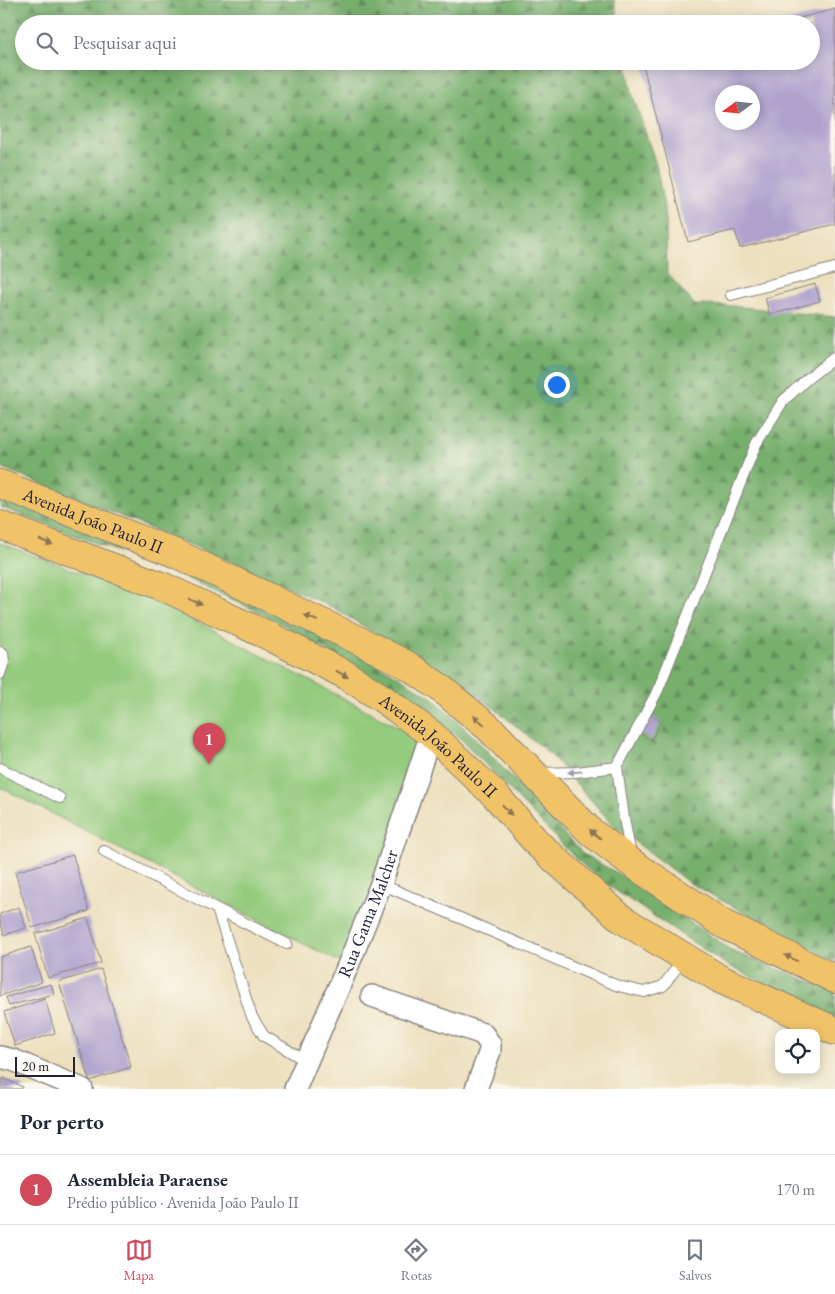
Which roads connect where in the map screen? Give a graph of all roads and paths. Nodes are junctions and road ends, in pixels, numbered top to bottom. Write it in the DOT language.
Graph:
graph roads {
  1 [pos="835,268"];
  2 [pos="732,295"];
  3 [pos="835,357"];
  4 [pos="0,484"];
  5 [pos="0,525"];
  6 [pos="0,652"];
  7 [pos="0,674"];
  8 [pos="431,734"];
  9 [pos="617,767"];
  10 [pos="0,768"];
  11 [pos="533,773"];
  12 [pos="60,798"];
  13 [pos="104,851"];
  14 [pos="633,864"];
  15 [pos="381,884"];
  16 [pos="216,909"];
  17 [pos="287,944"];
  18 [pos="684,958"];
  19 [pos="835,979"];
  20 [pos="372,996"];
  21 [pos="835,1031"];
  22 [pos="0,1057"];
  23 [pos="306,1062"];
  24 [pos="82,1089"];
  25 [pos="295,1089"];
  26 [pos="476,1089"];
  1 -- 2 [label="lane"];
  3 -- 9 [label="lane"];
  11 -- 4 [label="main road, Avenida João Paulo II, one-way"];
  5 -- 8 [label="main road, Avenida João Paulo II, one-way"];
  6 -- 7 [label="lane"];
  8 -- 15 [label="street, Rua Gama Malcher"];
  8 -- 18 [label="main road, Avenida João Paulo II, one-way"];
  9 -- 11 [label="lane, one-way"];
  9 -- 14 [label="lane"];
  10 -- 12 [label="lane"];
  14 -- 11 [label="main road, Avenida João Paulo II, one-way"];
  13 -- 16 [label="lane"];
  19 -- 14 [label="main road, Avenida João Paulo II, one-way"];
  15 -- 18 [label="lane"];
  15 -- 23 [label="street, Rua Gama Malcher"];
  16 -- 17 [label="lane"];
  16 -- 23 [label="lane"];
  18 -- 21 [label="main road, Avenida João Paulo II"];
  20 -- 26 [label="street"];
  22 -- 24 [label="street"];
  23 -- 25 [label="street, Rua Gama Malcher"];
}
